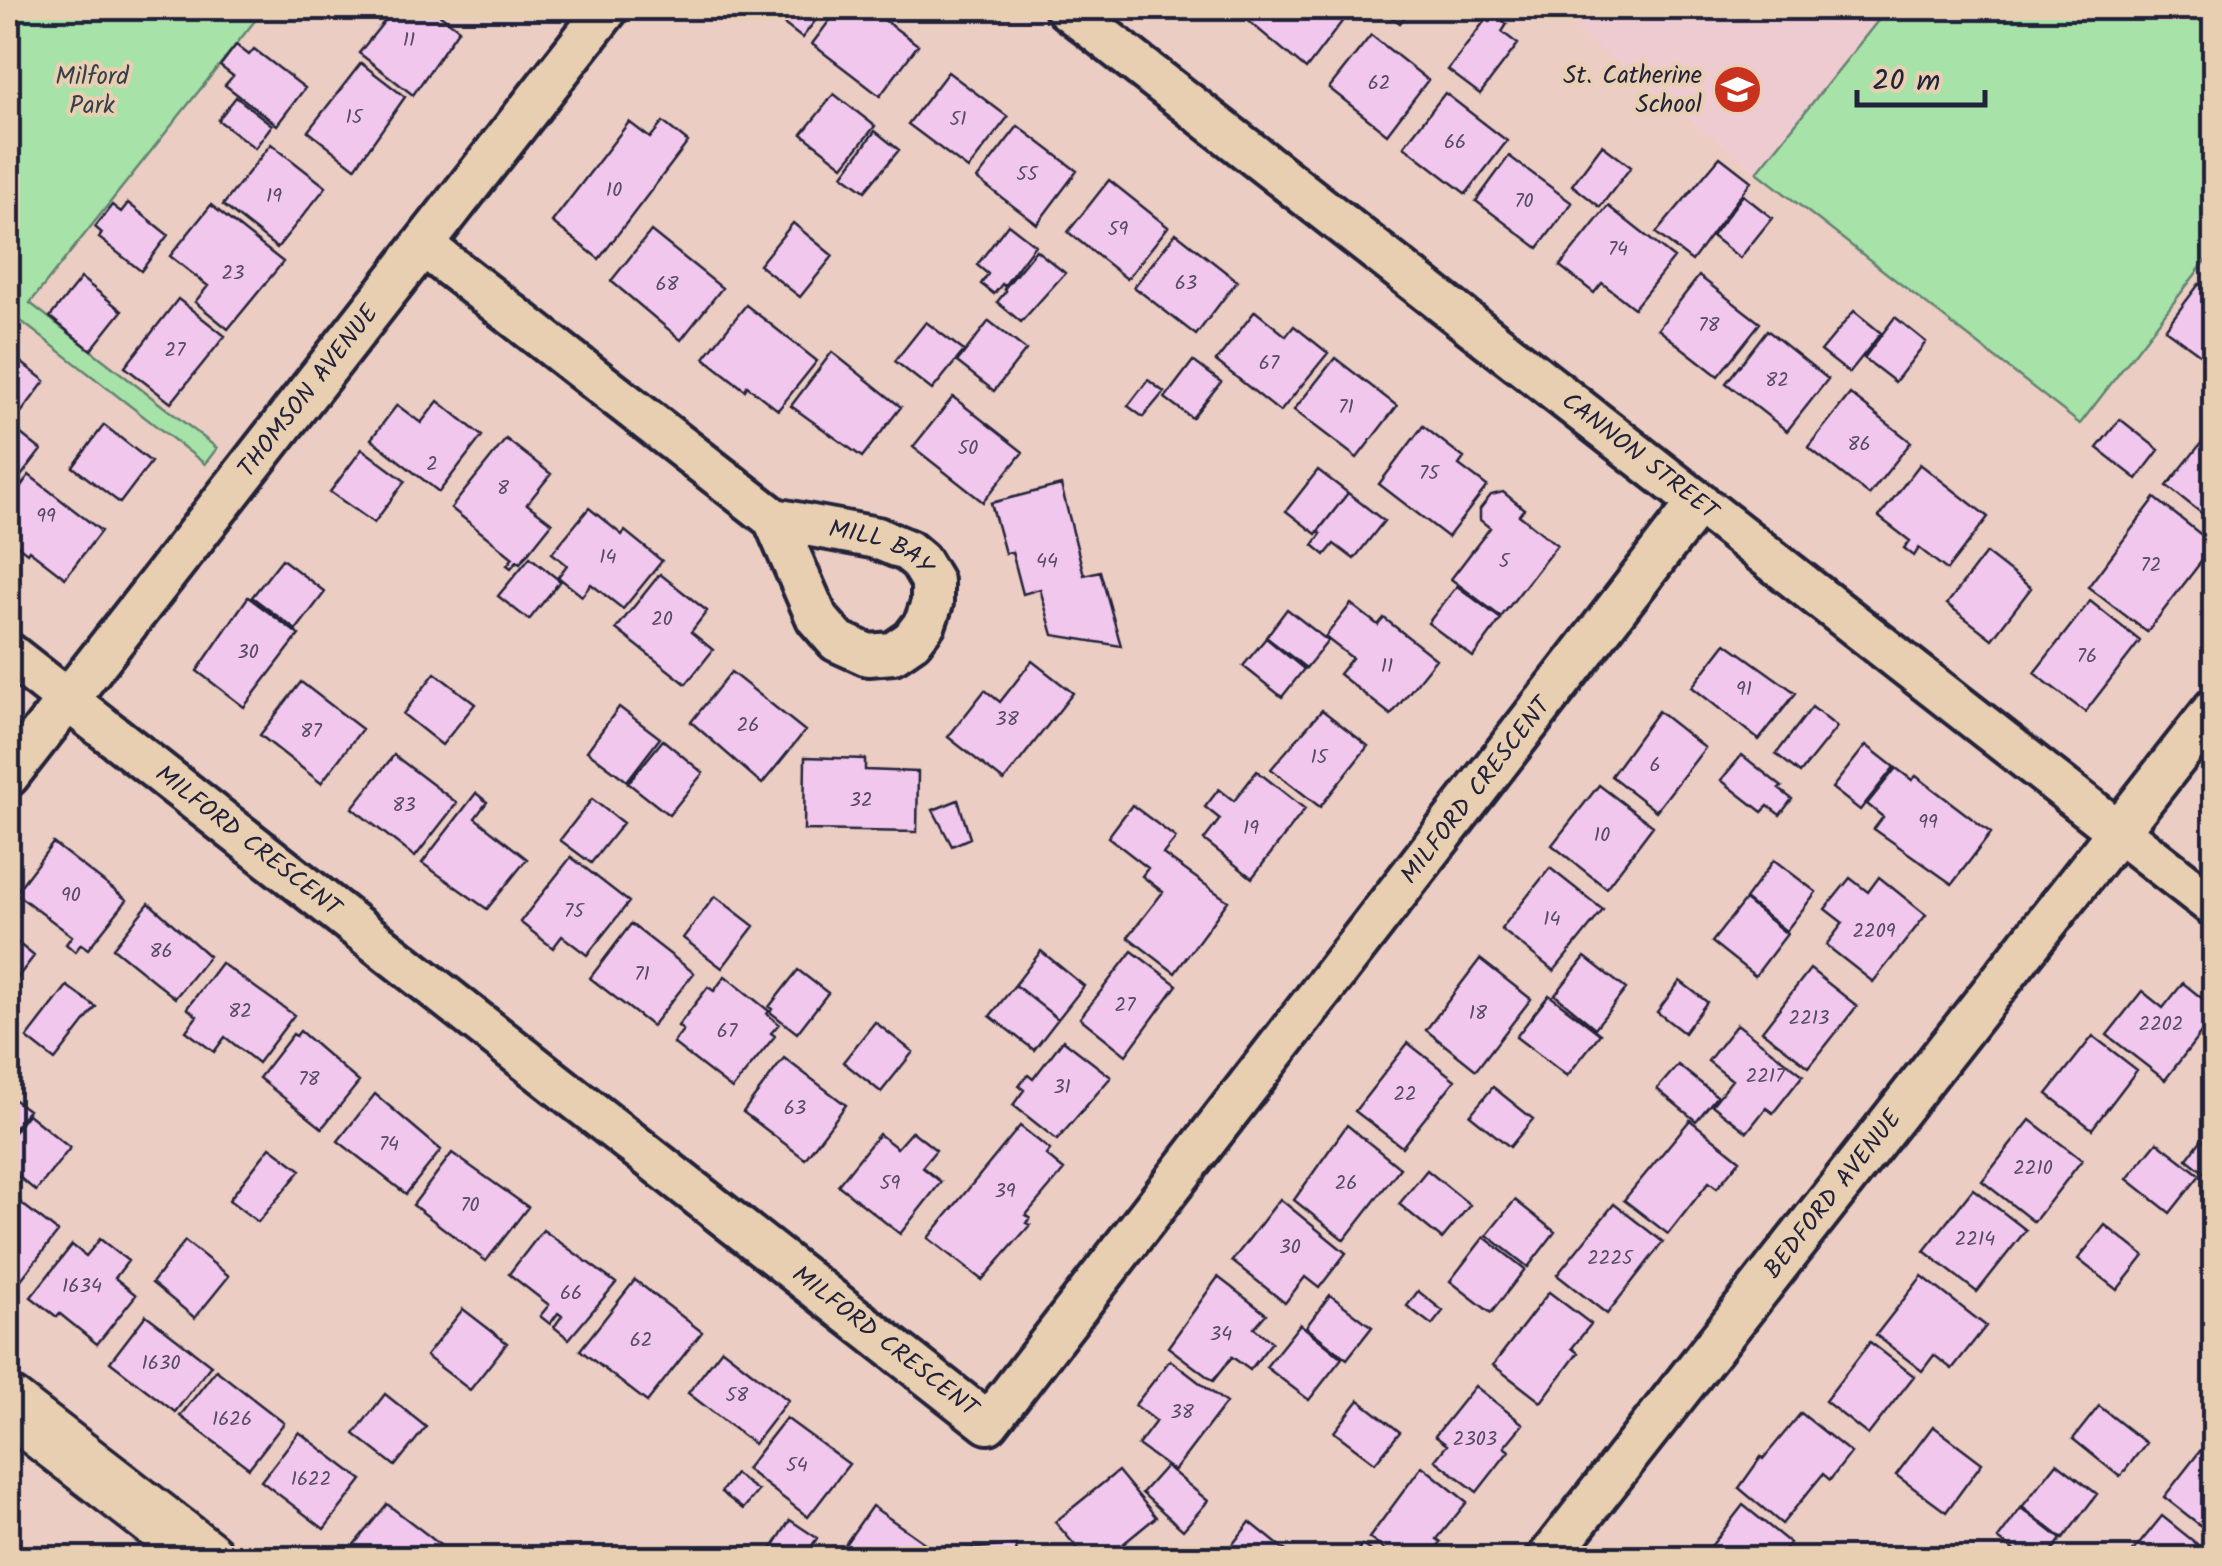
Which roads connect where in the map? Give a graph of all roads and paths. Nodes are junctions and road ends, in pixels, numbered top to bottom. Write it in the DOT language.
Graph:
graph roads {
  1 [pos="608,8"];
  2 [pos="1066,8"];
  3 [pos="424,246"];
  4 [pos="1699,502"];
  5 [pos="774,519"];
  6 [pos="8,653"];
  7 [pos="66,699"];
  8 [pos="2214,709"];
  9 [pos="8,776"];
  10 [pos="2119,832"];
  11 [pos="2214,906"];
  12 [pos="8,1405"];
  13 [pos="206,1558"];
  14 [pos="1548,1558"];
  1 -- 3 [label="street, THOMSON AVENUE"];
  2 -- 4 [label="street, CANNON STREET"];
  3 -- 5 [label="street"];
  3 -- 7 [label="street, THOMSON AVENUE"];
  4 -- 7 [label="street, MILFORD CRESCENT"];
  4 -- 10 [label="street, CANNON STREET"];
  6 -- 7 [label="street, MILFORD CRESCENT"];
  7 -- 9 [label="street, THOMSON AVENUE"];
  8 -- 10 [label="street, BEDFORD AVENUE"];
  10 -- 11 [label="street, CANNON STREET"];
  10 -- 14 [label="street, BEDFORD AVENUE"];
  12 -- 13 [label="street"];
}
